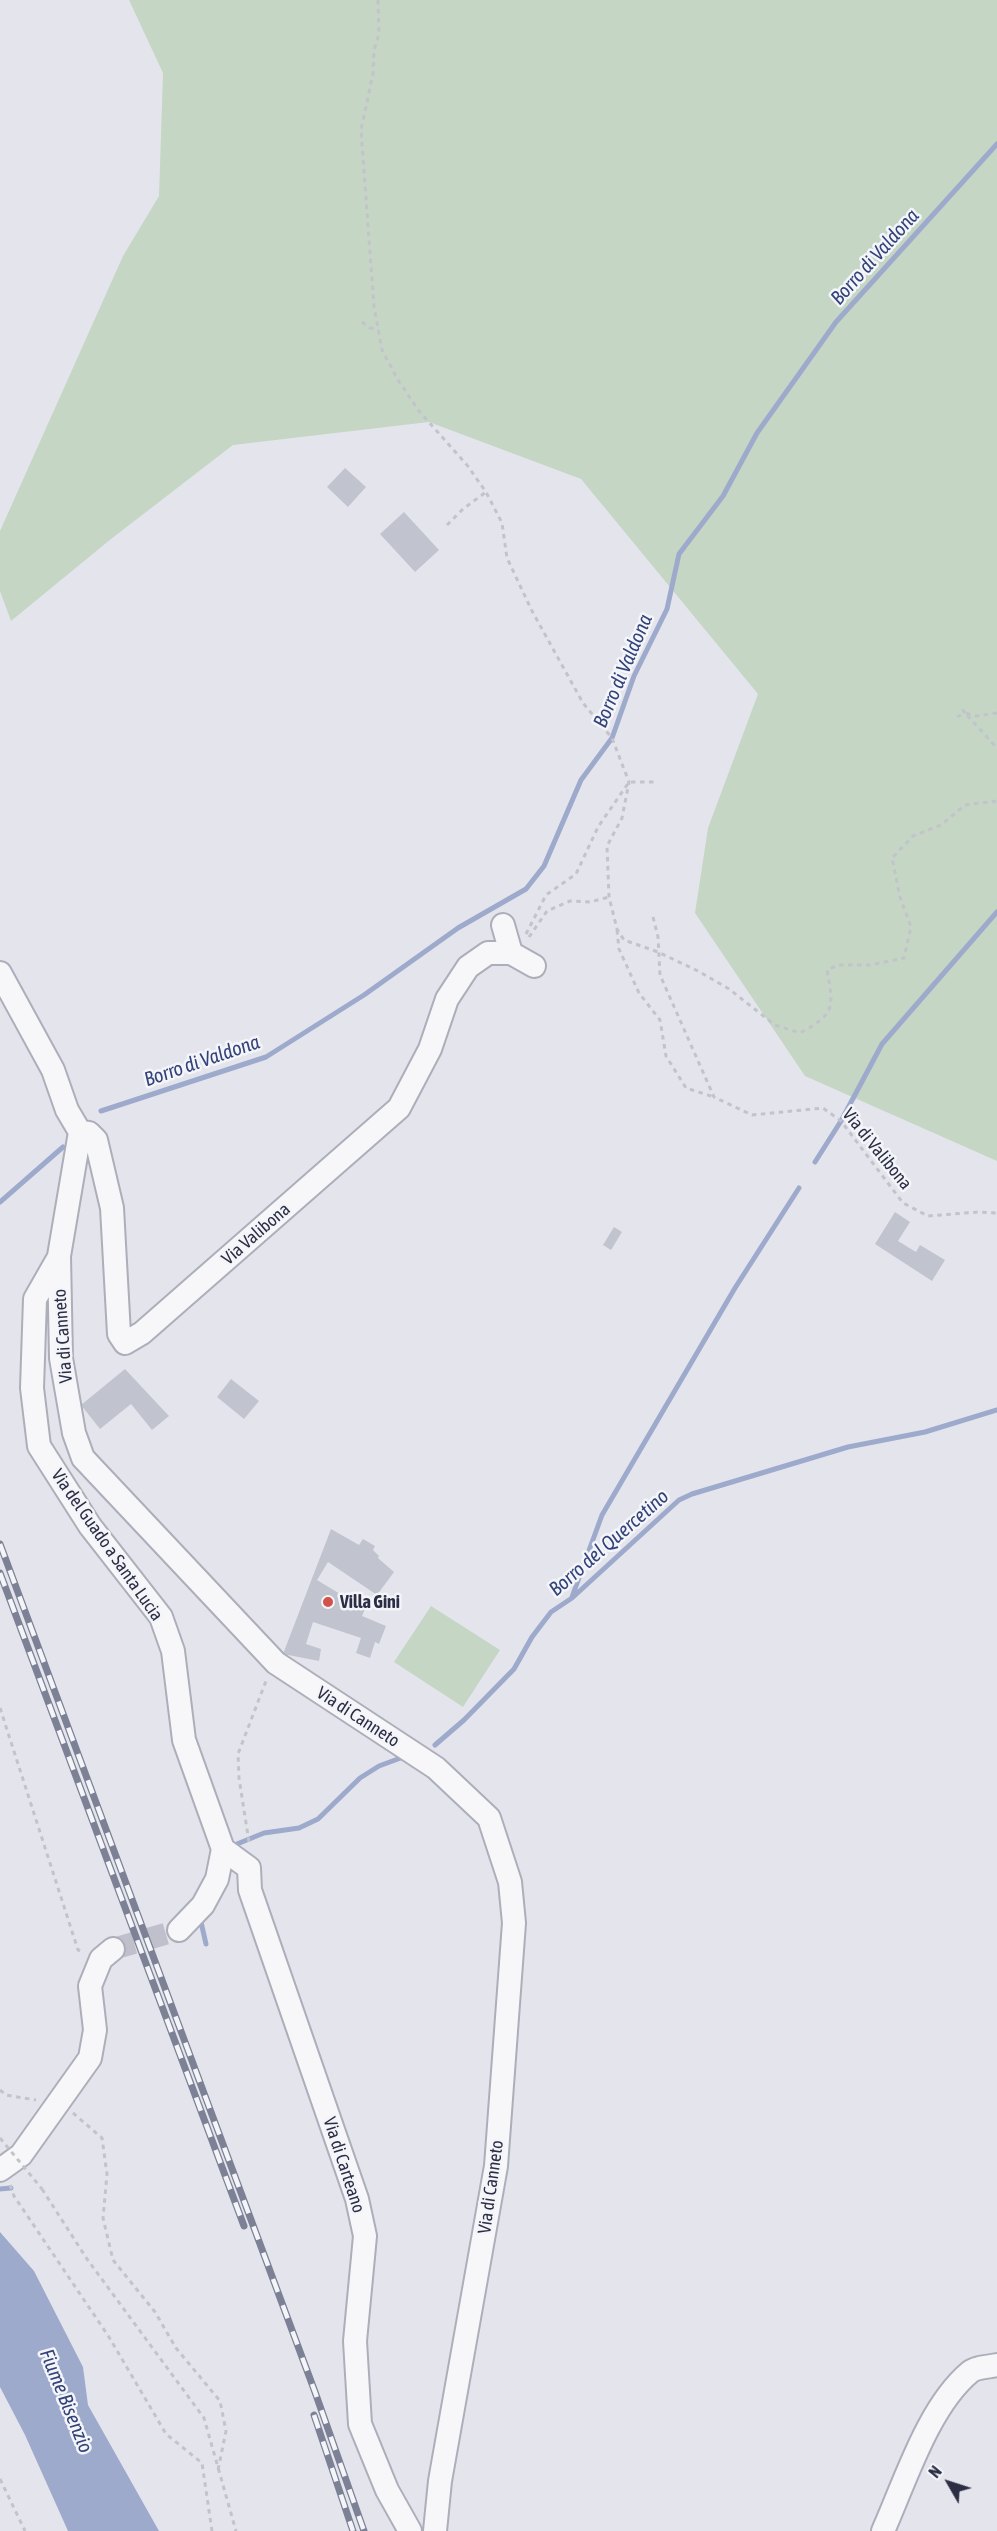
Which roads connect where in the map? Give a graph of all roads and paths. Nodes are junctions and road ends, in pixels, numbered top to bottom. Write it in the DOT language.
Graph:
graph roads {
  1 [pos="378,0"];
  2 [pos="362,322"];
  3 [pos="378,329"];
  4 [pos="486,492"];
  5 [pos="447,525"];
  6 [pos="961,707"];
  7 [pos="965,713"];
  8 [pos="997,713"];
  9 [pos="957,717"];
  10 [pos="997,748"];
  11 [pos="629,782"];
  12 [pos="655,782"];
  13 [pos="997,801"];
  14 [pos="609,897"];
  15 [pos="653,917"];
  16 [pos="503,926"];
  17 [pos="617,929"];
  18 [pos="657,952"];
  19 [pos="520,959"];
  20 [pos="0,973"];
  21 [pos="714,1097"];
  22 [pos="80,1132"];
  23 [pos="997,1214"];
  24 [pos="59,1256"];
  25 [pos="276,1663"];
  26 [pos="0,1708"];
  27 [pos="223,1850"];
  28 [pos="249,1868"];
  29 [pos="179,1930"];
  30 [pos="113,1949"];
  31 [pos="78,1950"];
  32 [pos="0,2090"];
  33 [pos="64,2108"];
  34 [pos="0,2138"];
  35 [pos="27,2145"];
  36 [pos="10,2172"];
  37 [pos="997,2365"];
  38 [pos="218,2470"];
  39 [pos="0,2479"];
  40 [pos="25,2531"];
  41 [pos="212,2531"];
  42 [pos="236,2531"];
  43 [pos="410,2531"];
  44 [pos="435,2531"];
  45 [pos="883,2531"];
  1 -- 3 [label="path"];
  2 -- 3 [label="path"];
  3 -- 4 [label="path"];
  4 -- 5 [label="path"];
  4 -- 11 [label="path"];
  6 -- 7 [label="path"];
  7 -- 8 [label="path"];
  7 -- 9 [label="path"];
  7 -- 10 [label="path"];
  11 -- 12 [label="path"];
  11 -- 14 [label="path, Via di Valibona"];
  11 -- 19 [label="path"];
  13 -- 18 [label="path"];
  14 -- 17 [label="path, Via di Valibona"];
  14 -- 19 [label="path"];
  15 -- 18 [label="path"];
  16 -- 19 [label="street"];
  17 -- 18 [label="path"];
  17 -- 21 [label="path, Via di Valibona"];
  18 -- 21 [label="path"];
  19 -- 22 [label="street, Via Valibona"];
  20 -- 22 [label="street"];
  21 -- 23 [label="path, Via di Valibona"];
  22 -- 24 [label="street, Via di Canneto"];
  24 -- 25 [label="street, Via di Canneto"];
  24 -- 27 [label="street, Via del Guado a Santa Lucia"];
  25 -- 28 [label="path"];
  25 -- 44 [label="street, Via di Canneto"];
  26 -- 31 [label="path"];
  27 -- 28 [label="street"];
  27 -- 29 [label="street"];
  28 -- 43 [label="street, Via di Carteano"];
  30 -- 33 [label="street"];
  32 -- 33 [label="path"];
  33 -- 35 [label="street"];
  33 -- 38 [label="path"];
  34 -- 38 [label="path, bridge"];
  35 -- 36 [label="street"];
  35 -- 36 [label="path"];
  36 -- 41 [label="path"];
  37 -- 45 [label="street"];
  38 -- 42 [label="path"];
  39 -- 40 [label="path"];
}
